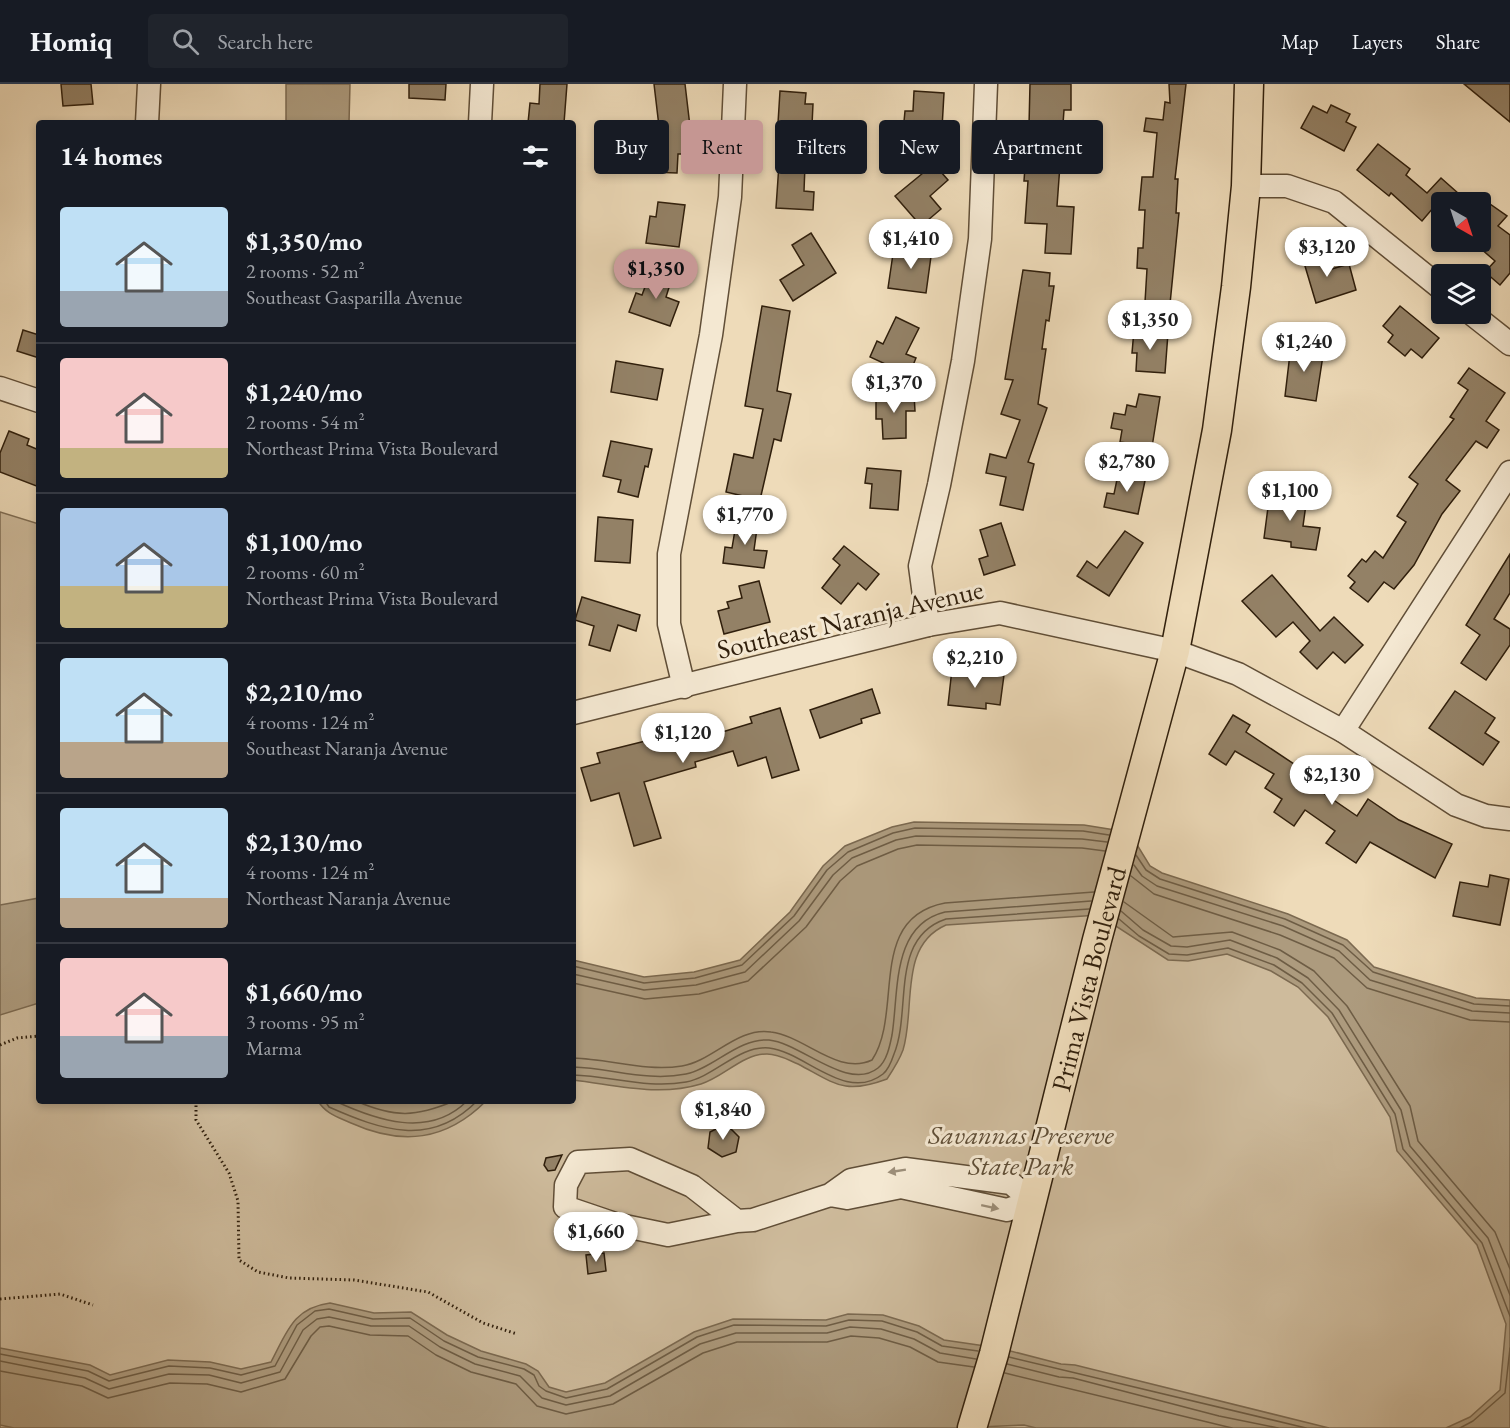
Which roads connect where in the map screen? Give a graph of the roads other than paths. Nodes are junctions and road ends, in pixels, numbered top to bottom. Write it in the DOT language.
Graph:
graph roads {
  1 [pos="149,84"];
  2 [pos="482,84"];
  3 [pos="735,84"];
  4 [pos="986,84"];
  5 [pos="1249,84"];
  6 [pos="147,120"];
  7 [pos="480,120"];
  8 [pos="1246,186"];
  9 [pos="1431,280"];
  10 [pos="1485,324"];
  11 [pos="1510,344"];
  12 [pos="0,388"];
  13 [pos="36,399"];
  14 [pos="1510,472"];
  15 [pos="928,625"];
  16 [pos="1175,651"];
  17 [pos="684,687"];
  18 [pos="576,712"];
  19 [pos="1343,731"];
  20 [pos="1510,819"];
  21 [pos="952,1175"];
  22 [pos="830,1195"];
  23 [pos="949,1198"];
  24 [pos="1032,1201"];
  25 [pos="737,1221"];
  26 [pos="972,1428"];
  1 -- 6 [label="street"];
  2 -- 7 [label="street"];
  3 -- 17 [label="street"];
  4 -- 15 [label="street"];
  5 -- 8 [label="main road, Prima Vista Boulevard"];
  8 -- 9 [label="street"];
  8 -- 16 [label="main road, Prima Vista Boulevard"];
  10 -- 11 [label="street"];
  12 -- 13 [label="street"];
  14 -- 19 [label="street"];
  15 -- 16 [label="street, Southeast Naranja Avenue"];
  15 -- 17 [label="street, Southeast Naranja Avenue"];
  16 -- 19 [label="street, Southeast Naranja Avenue"];
  16 -- 24 [label="main road, Prima Vista Boulevard"];
  17 -- 18 [label="street, Southeast Naranja Avenue"];
  19 -- 20 [label="street, Southeast Naranja Avenue"];
  21 -- 22 [label="street, one-way"];
  21 -- 23 [label="street"];
  21 -- 24 [label="street"];
  22 -- 23 [label="street"];
  22 -- 25 [label="street"];
  23 -- 24 [label="street, one-way"];
  24 -- 26 [label="main road, Prima Vista Boulevard"];
  25 -- 25 [label="street"];
}
